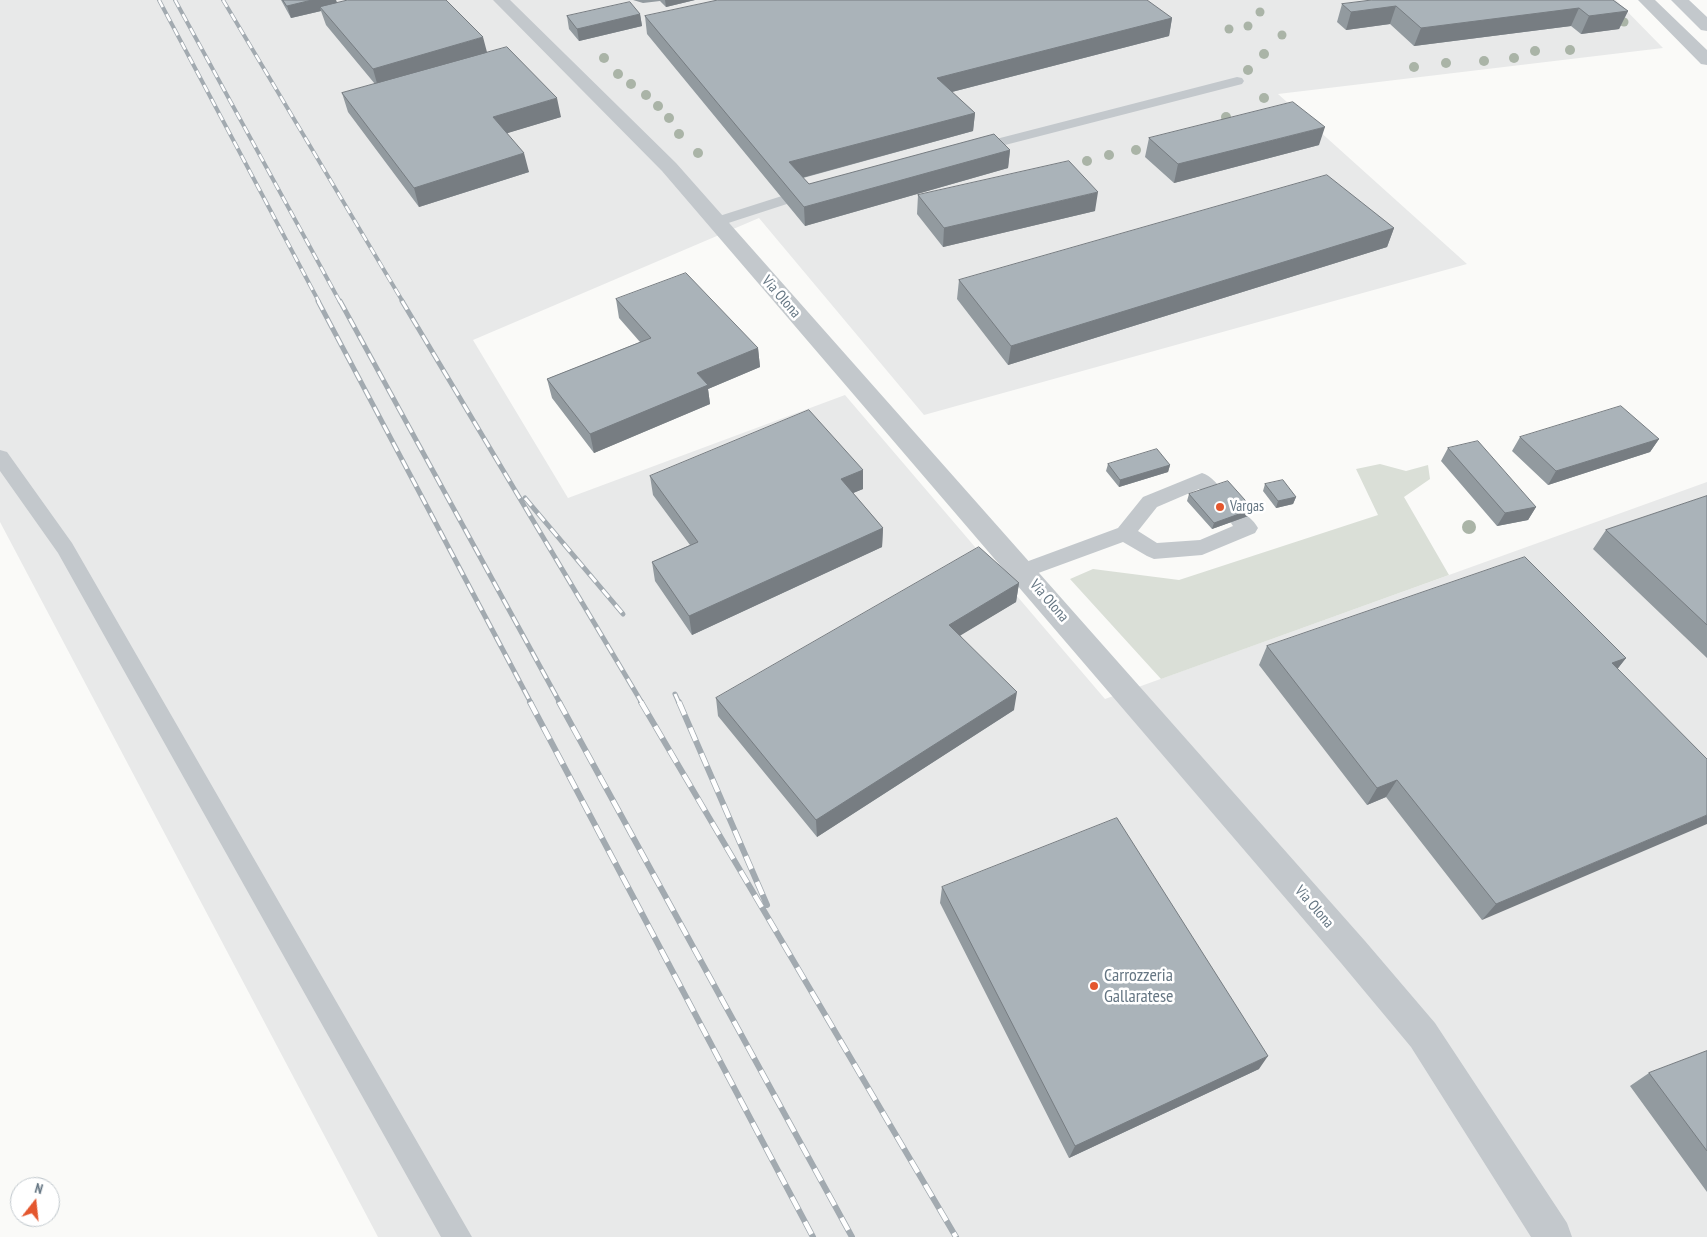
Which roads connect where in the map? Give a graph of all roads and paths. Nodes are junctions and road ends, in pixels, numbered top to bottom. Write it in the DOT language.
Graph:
graph roads {
  1 [pos="501,0"];
  2 [pos="1646,0"];
  3 [pos="1679,0"];
  4 [pos="1707,26"];
  5 [pos="1707,60"];
  6 [pos="1237,81"];
  7 [pos="961,152"];
  8 [pos="785,200"];
  9 [pos="716,222"];
  10 [pos="0,457"];
  11 [pos="1213,492"];
  12 [pos="1240,520"];
  13 [pos="1124,533"];
  14 [pos="1022,571"];
  15 [pos="457,1237"];
  16 [pos="1553,1237"];
  1 -- 9 [label="street, Via Olona"];
  2 -- 5 [label="street"];
  3 -- 4 [label="street"];
  6 -- 7 [label="lane"];
  8 -- 9 [label="lane"];
  9 -- 14 [label="street, Via Olona"];
  10 -- 15 [label="lane"];
  11 -- 13 [label="lane"];
  12 -- 13 [label="lane"];
  13 -- 14 [label="lane"];
  14 -- 16 [label="street, Via Olona"];
}
